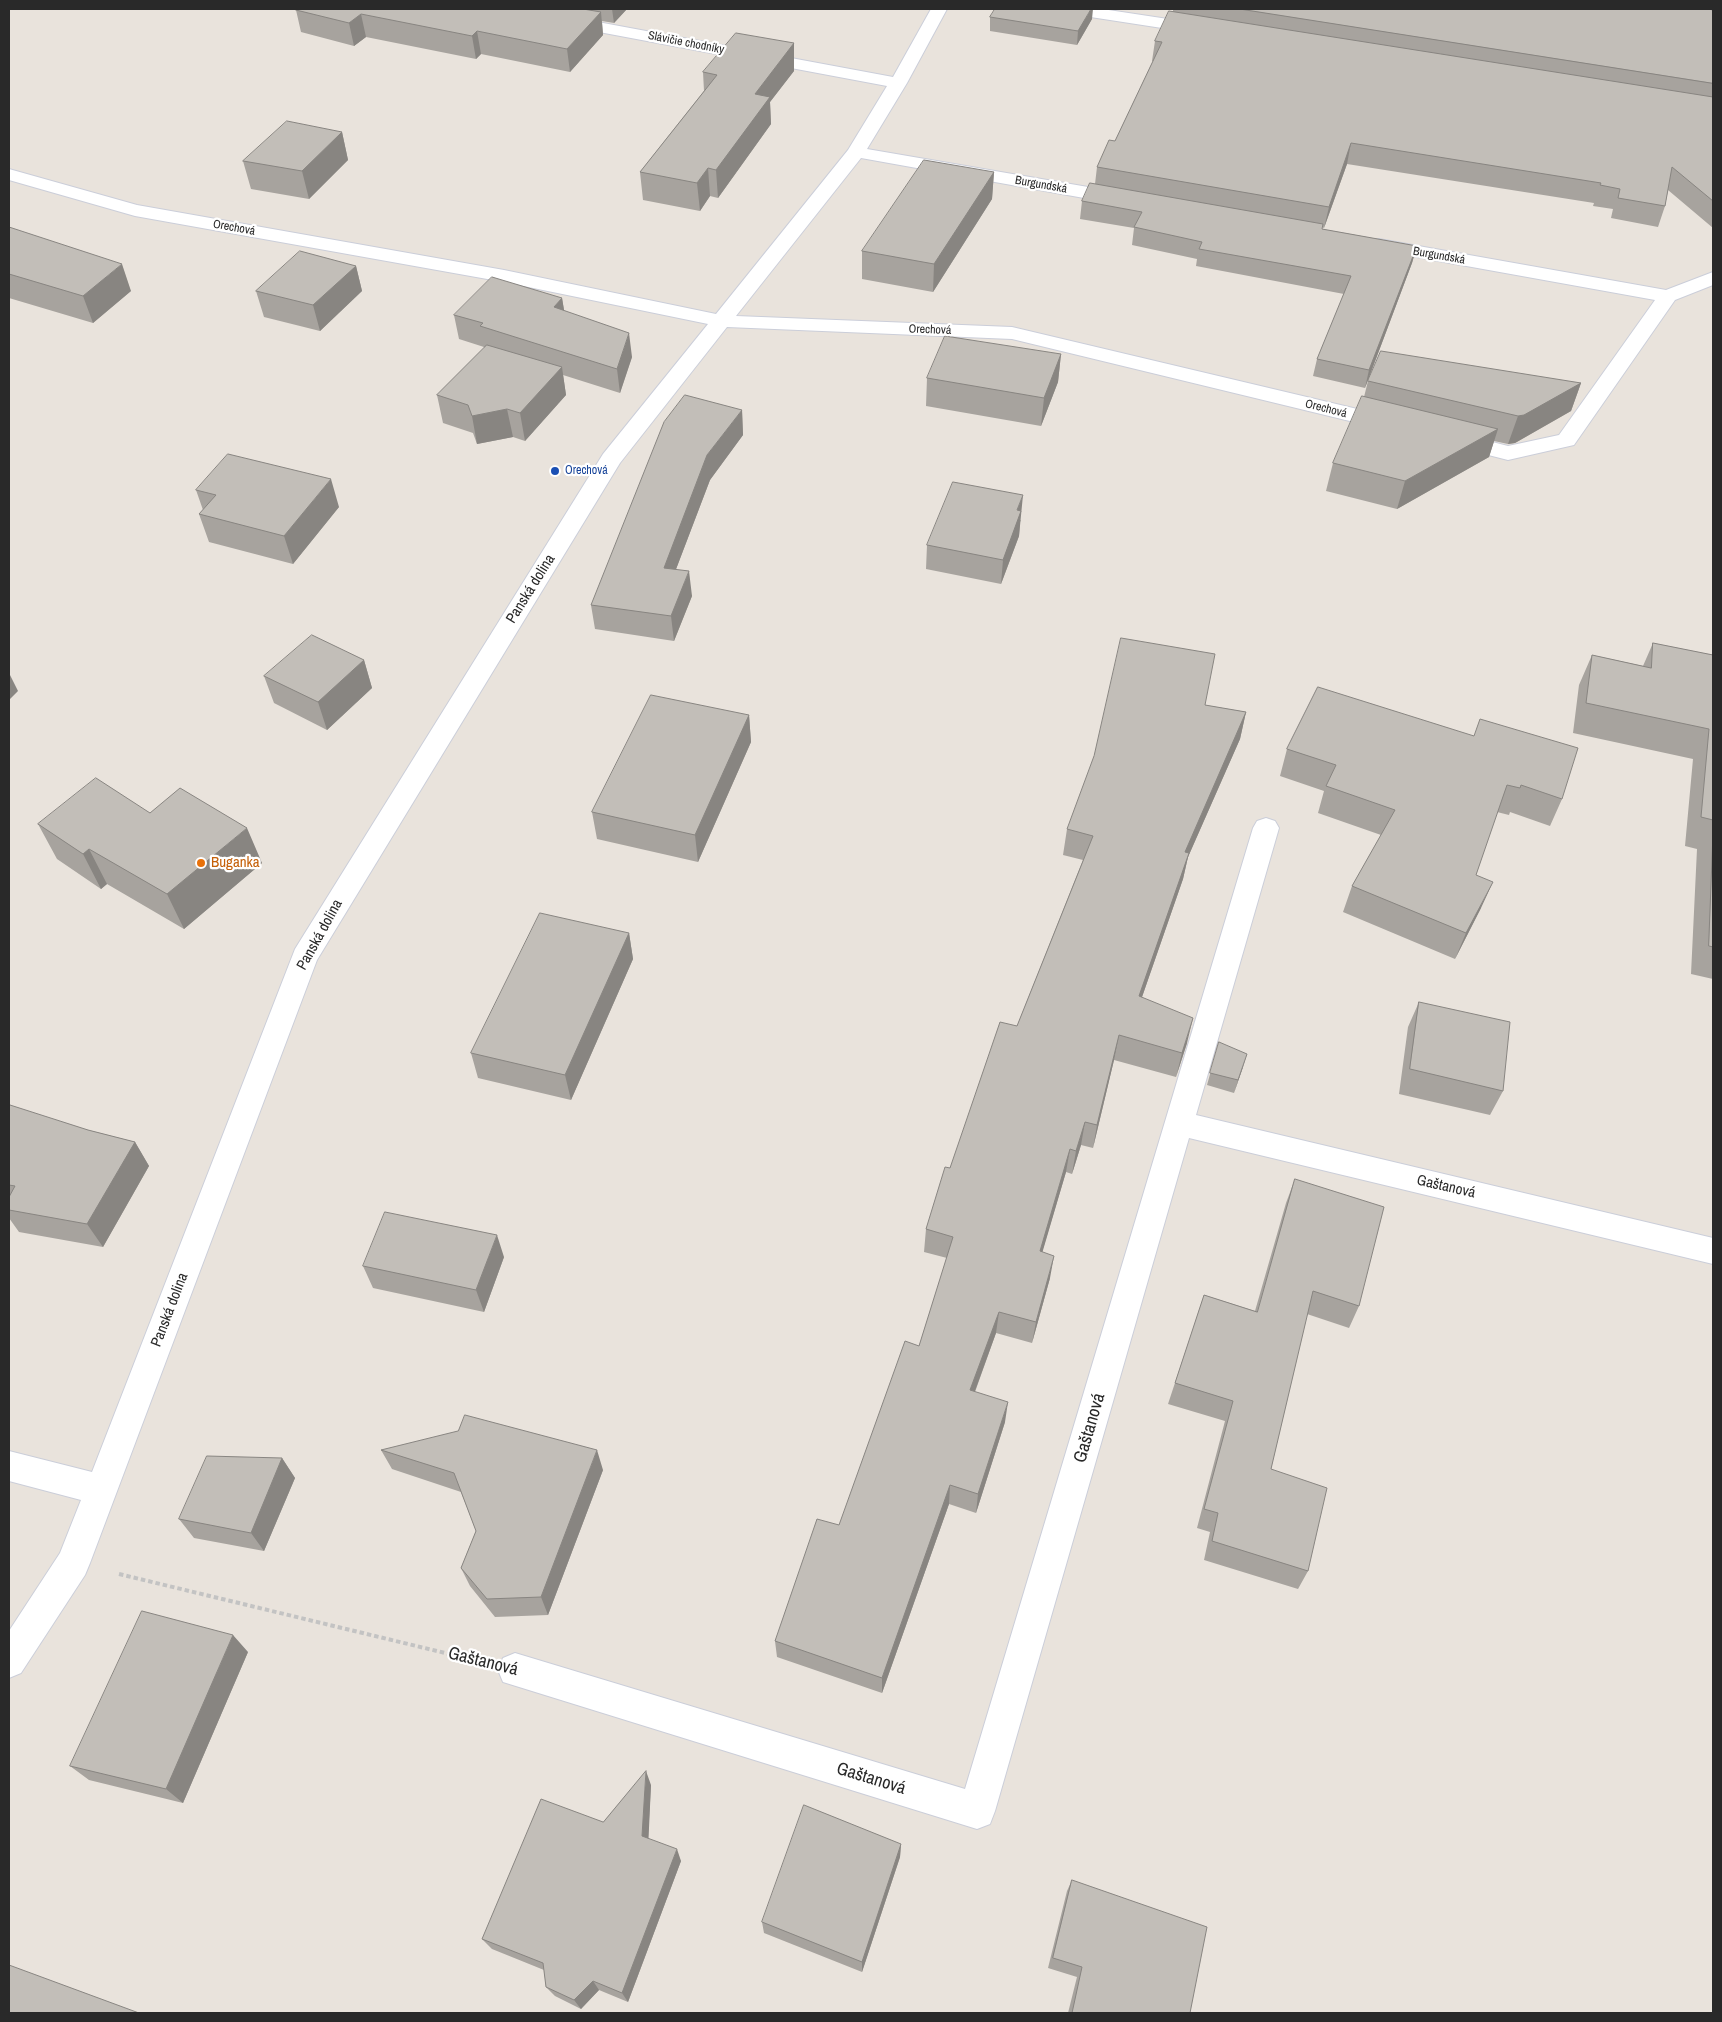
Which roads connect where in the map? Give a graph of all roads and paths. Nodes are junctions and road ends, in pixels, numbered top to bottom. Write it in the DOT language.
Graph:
graph roads {
  1 [pos="503,9"];
  2 [pos="940,9"];
  3 [pos="1071,9"];
  4 [pos="1217,32"];
  5 [pos="898,83"];
  6 [pos="856,152"];
  7 [pos="9,174"];
  8 [pos="1140,202"];
  9 [pos="1365,242"];
  10 [pos="1713,278"];
  11 [pos="1668,296"];
  12 [pos="720,321"];
  13 [pos="1413,430"];
  14 [pos="1441,436"];
  15 [pos="1266,828"];
  16 [pos="1179,1123"];
  17 [pos="1713,1251"];
  18 [pos="9,1466"];
  19 [pos="101,1490"];
  20 [pos="73,1563"];
  21 [pos="9,1661"];
  22 [pos="515,1670"];
  1 -- 5 [label="street, Slávičie chodníky"];
  2 -- 5 [label="street"];
  3 -- 4 [label="street"];
  5 -- 6 [label="street"];
  6 -- 8 [label="street, Burgundská"];
  6 -- 12 [label="street"];
  7 -- 12 [label="street, Orechová"];
  9 -- 11 [label="street, Burgundská"];
  10 -- 11 [label="street"];
  11 -- 14 [label="street"];
  12 -- 13 [label="street, Orechová"];
  12 -- 19 [label="street, Panská dolina"];
  15 -- 16 [label="street, Gaštanová"];
  16 -- 17 [label="street, Gaštanová"];
  16 -- 22 [label="street, Gaštanová"];
  18 -- 19 [label="street"];
  19 -- 20 [label="street, Panská dolina"];
  20 -- 21 [label="street, Panská dolina"];
  20 -- 22 [label="path, Gaštanová"];
}
